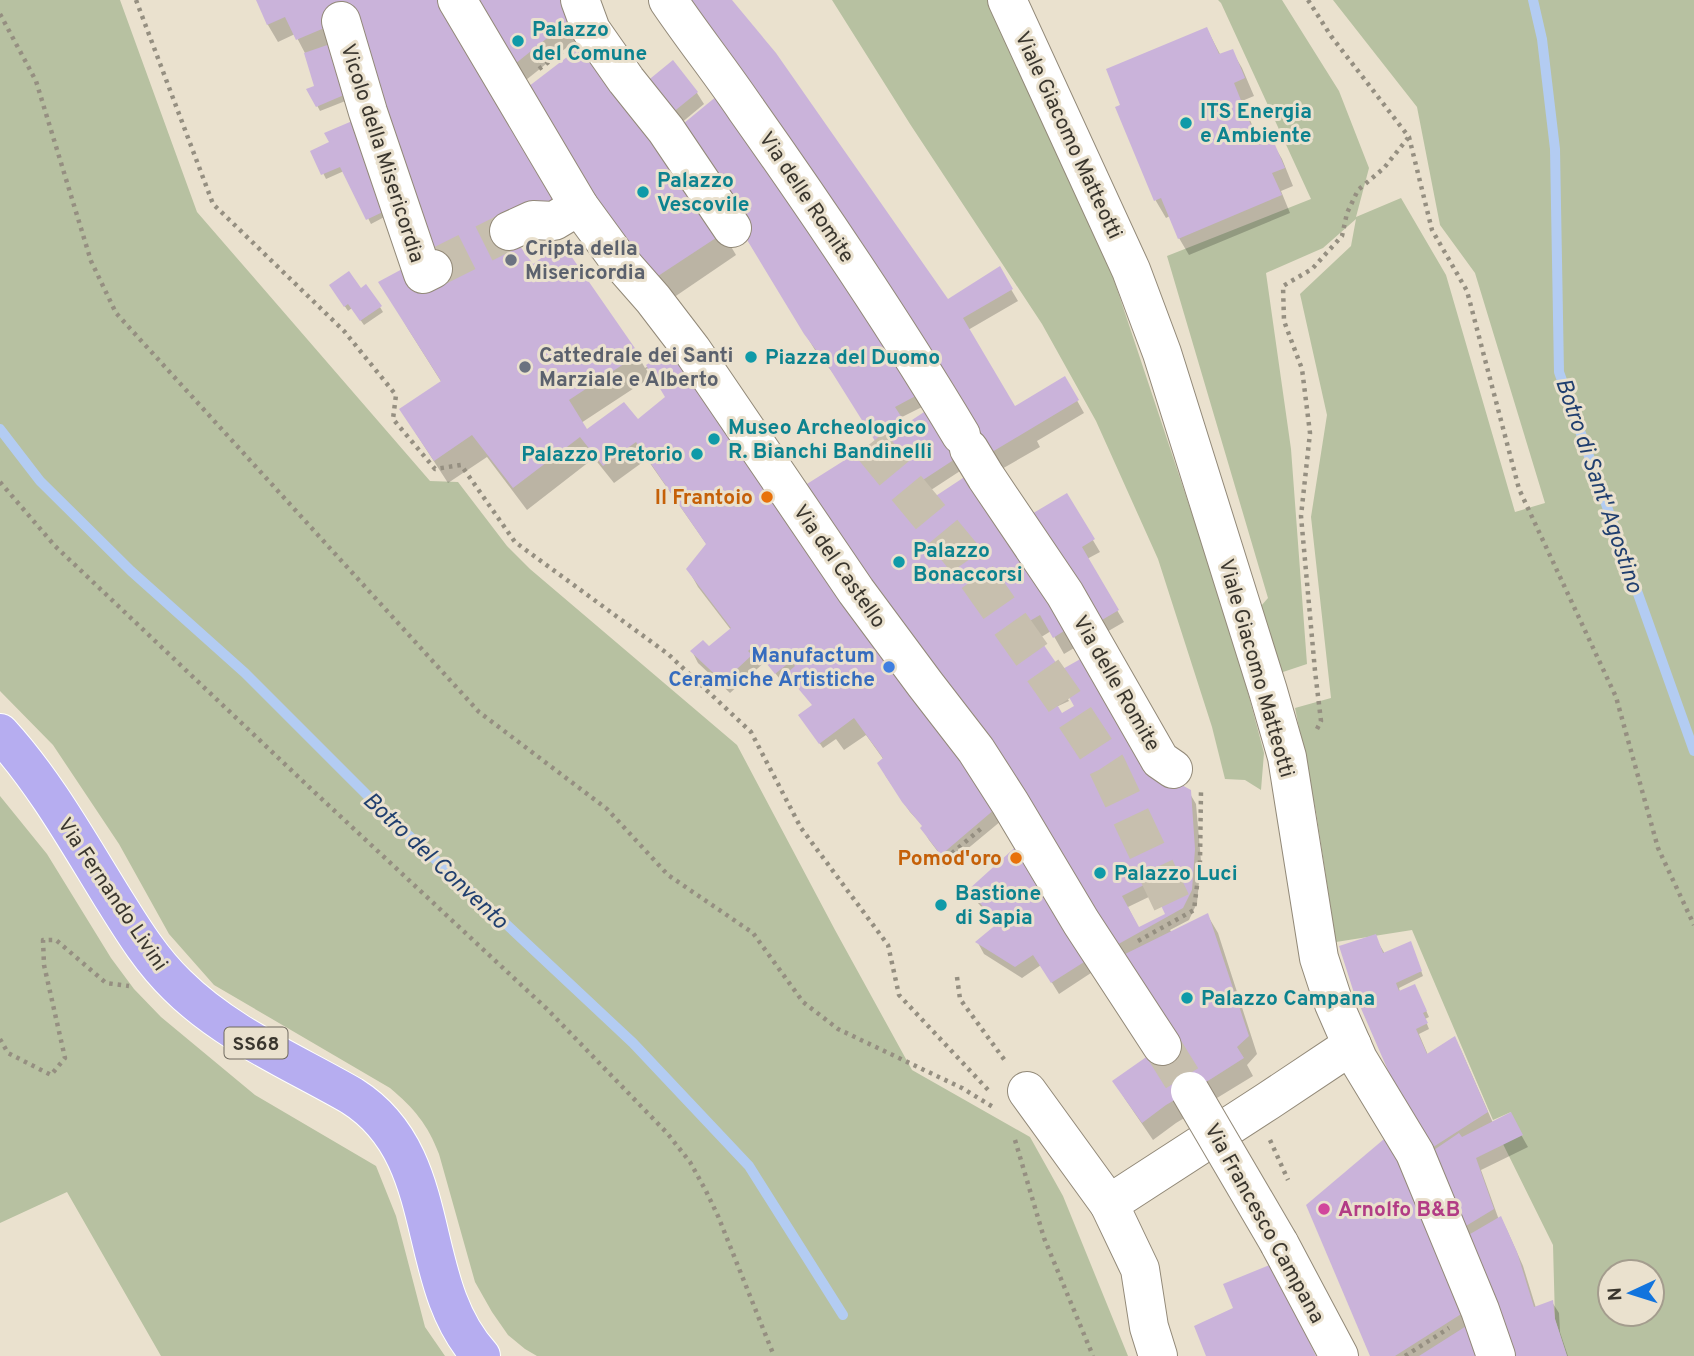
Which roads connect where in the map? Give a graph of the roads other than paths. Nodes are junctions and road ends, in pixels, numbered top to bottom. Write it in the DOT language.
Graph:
graph roads {
  1 [pos="457,0"];
  2 [pos="668,0"];
  3 [pos="1007,0"];
  4 [pos="586,15"];
  5 [pos="341,22"];
  6 [pos="579,206"];
  7 [pos="732,228"];
  8 [pos="509,231"];
  9 [pos="433,269"];
  10 [pos="0,733"];
  11 [pos="1173,769"];
  12 [pos="1352,1045"];
  13 [pos="1162,1046"];
  14 [pos="1190,1091"];
  15 [pos="1006,1099"];
  16 [pos="1109,1204"];
  17 [pos="1140,1269"];
  18 [pos="481,1356"];
  19 [pos="1158,1356"];
  20 [pos="1184,1356"];
  21 [pos="1339,1356"];
  22 [pos="1496,1356"];
  1 -- 6 [label="street, Via del Castello"];
  2 -- 11 [label="street, Via delle Romite"];
  3 -- 12 [label="street, Viale Giacomo Matteotti"];
  4 -- 7 [label="street"];
  5 -- 9 [label="street, Vicolo della Misericordia"];
  6 -- 8 [label="street"];
  6 -- 13 [label="street, Via del Castello"];
  10 -- 18 [label="main road, Via Fernando Livini / SS68"];
  12 -- 16 [label="street"];
  12 -- 22 [label="street, Viale Giacomo Matteotti"];
  14 -- 21 [label="street, Via Francesco Campana, bridge"];
  15 -- 16 [label="street"];
  16 -- 17 [label="street"];
  17 -- 19 [label="street"];
  17 -- 20 [label="street"];
}
